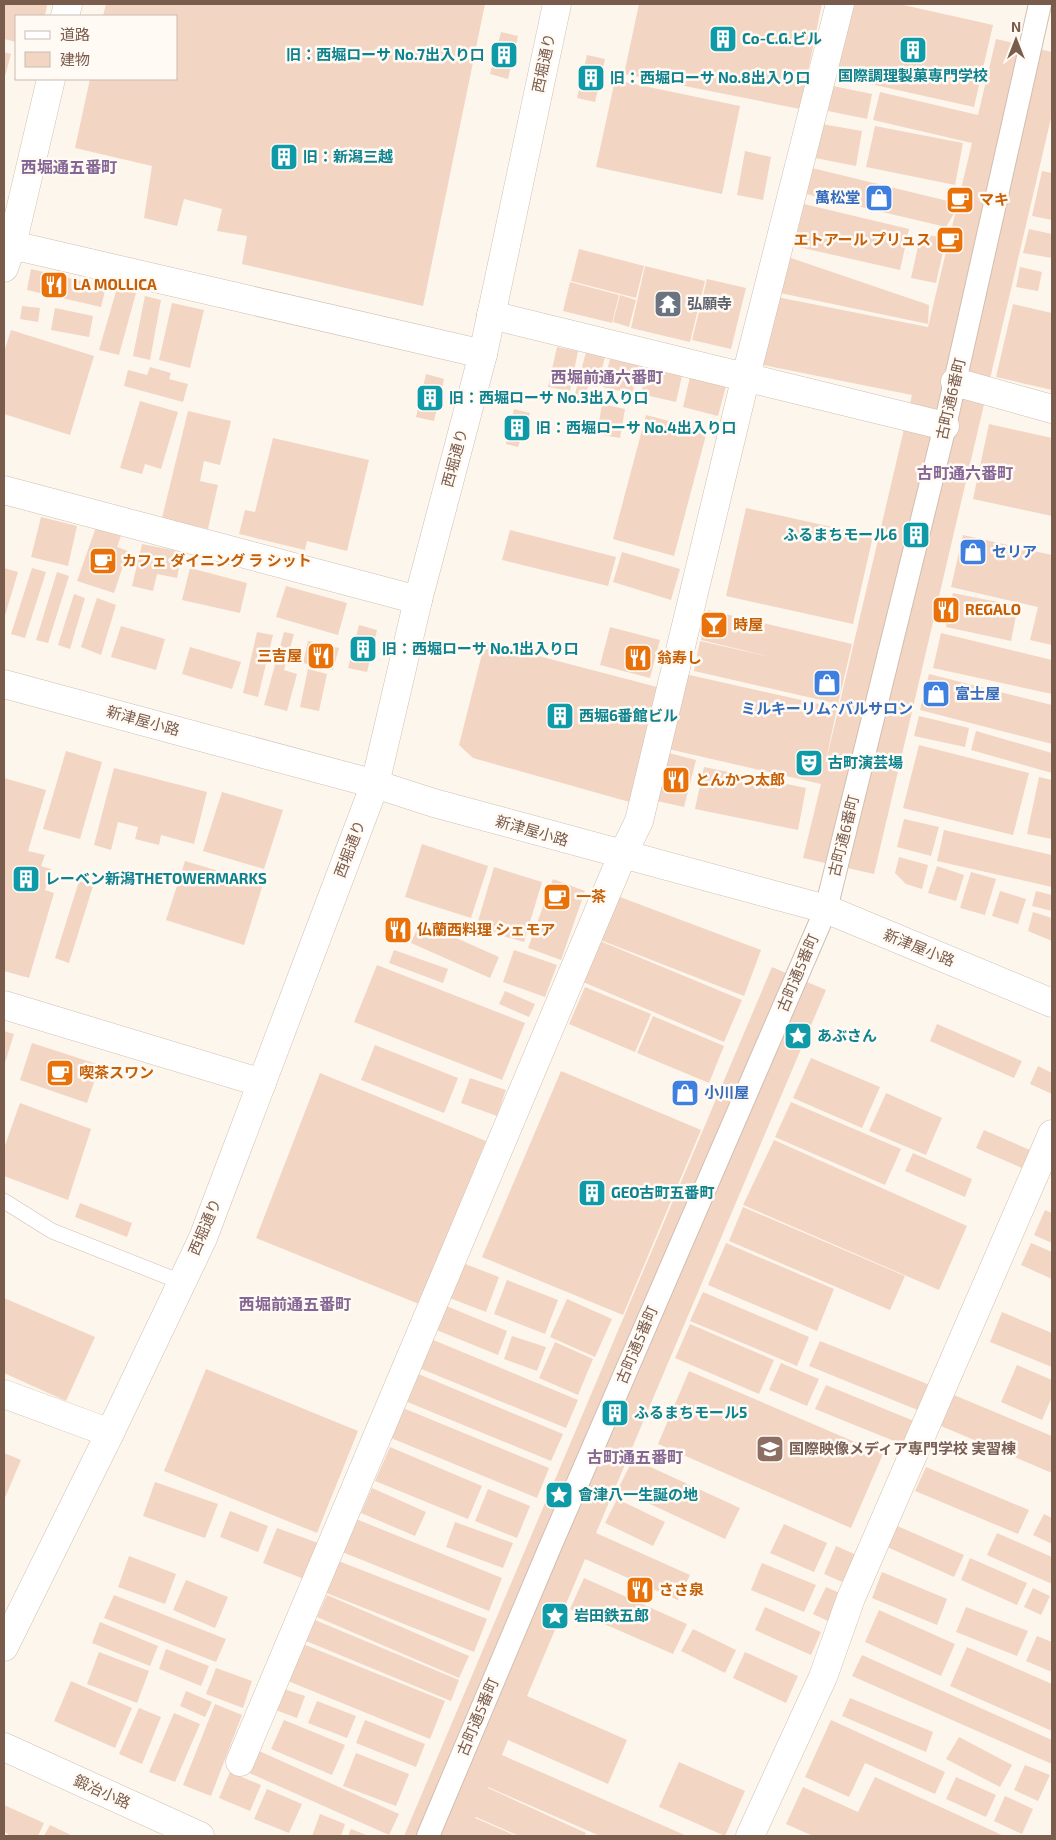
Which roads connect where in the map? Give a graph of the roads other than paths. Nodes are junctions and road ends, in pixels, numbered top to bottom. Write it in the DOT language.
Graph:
graph roads {
  1 [pos="556,4"];
  2 [pos="840,4"];
  3 [pos="1040,4"];
  4 [pos="51,80"];
  5 [pos="8,256"];
  6 [pos="490,315"];
  7 [pos="483,354"];
  8 [pos="746,376"];
  9 [pos="955,382"];
  10 [pos="1052,409"];
  11 [pos="945,426"];
  12 [pos="4,490"];
  13 [pos="418,600"];
  14 [pos="4,684"];
  15 [pos="375,784"];
  16 [pos="622,856"];
  17 [pos="826,910"];
  18 [pos="1052,1003"];
  19 [pos="4,1005"];
  20 [pos="262,1083"];
  21 [pos="1052,1134"];
  22 [pos="4,1201"];
  23 [pos="181,1282"];
  24 [pos="4,1394"];
  25 [pos="110,1433"];
  26 [pos="4,1647"];
  27 [pos="4,1747"];
  28 [pos="240,1762"];
  29 [pos="200,1836"];
  30 [pos="428,1836"];
  31 [pos="750,1836"];
  1 -- 6 [label="street, 西堀通り"];
  2 -- 8 [label="street"];
  3 -- 9 [label="street, 古町通6番町"];
  4 -- 5 [label="street"];
  5 -- 7 [label="street"];
  6 -- 7 [label="street, 西堀通り"];
  6 -- 8 [label="street"];
  7 -- 13 [label="street, 西堀通り"];
  8 -- 11 [label="street"];
  8 -- 16 [label="street"];
  9 -- 10 [label="street"];
  9 -- 11 [label="street, 古町通6番町"];
  11 -- 17 [label="street, 古町通6番町"];
  12 -- 13 [label="street"];
  13 -- 15 [label="street, 西堀通り"];
  14 -- 15 [label="street, 新津屋小路"];
  15 -- 16 [label="street, 新津屋小路"];
  15 -- 20 [label="street, 西堀通り"];
  16 -- 17 [label="street, 新津屋小路"];
  16 -- 28 [label="street"];
  17 -- 18 [label="street, 新津屋小路"];
  17 -- 30 [label="street, 古町通5番町"];
  19 -- 20 [label="street"];
  20 -- 23 [label="street, 西堀通り"];
  21 -- 31 [label="street"];
  22 -- 23 [label="lane"];
  23 -- 25 [label="street, 西堀通り"];
  24 -- 25 [label="street"];
  25 -- 26 [label="street, 西堀通り"];
  27 -- 29 [label="street, 鍛冶小路"];
}
